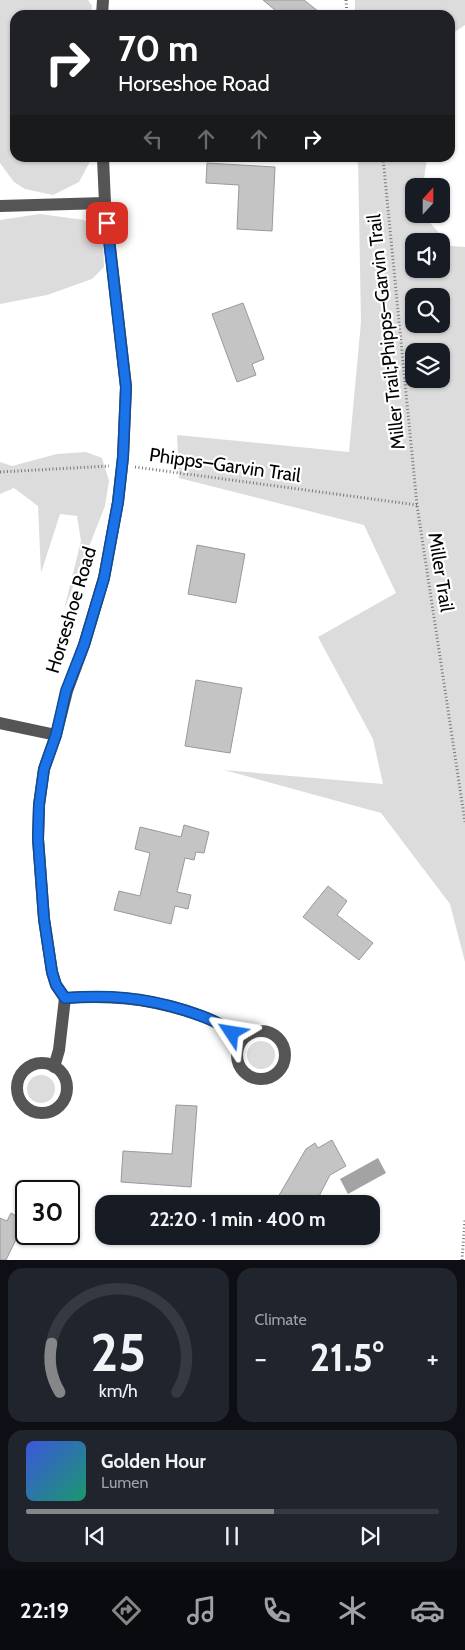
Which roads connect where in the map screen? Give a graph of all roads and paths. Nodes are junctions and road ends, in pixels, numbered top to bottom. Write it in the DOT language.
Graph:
graph roads {
  1 [pos="103,162"];
  2 [pos="383,162"];
  3 [pos="105,204"];
  4 [pos="0,206"];
  5 [pos="122,466"];
  6 [pos="0,472"];
  7 [pos="417,505"];
  8 [pos="0,723"];
  9 [pos="56,735"];
  10 [pos="465,822"];
  11 [pos="65,998"];
  12 [pos="241,1040"];
  13 [pos="54,1067"];
  14 [pos="465,1219"];
  15 [pos="462,1260"];
  1 -- 3 [label="street, Horseshoe Road"];
  2 -- 7 [label="path, Miller Trail;Phipps–Garvin Trail"];
  3 -- 4 [label="street"];
  3 -- 5 [label="street, Horseshoe Road"];
  5 -- 6 [label="path, Phipps–Garvin Trail"];
  5 -- 7 [label="path, Phipps–Garvin Trail"];
  5 -- 9 [label="street, Horseshoe Road"];
  7 -- 10 [label="path, Miller Trail"];
  8 -- 9 [label="street"];
  9 -- 11 [label="street, Horseshoe Road"];
  11 -- 12 [label="street"];
  11 -- 13 [label="street"];
  14 -- 15 [label="path"];
}
